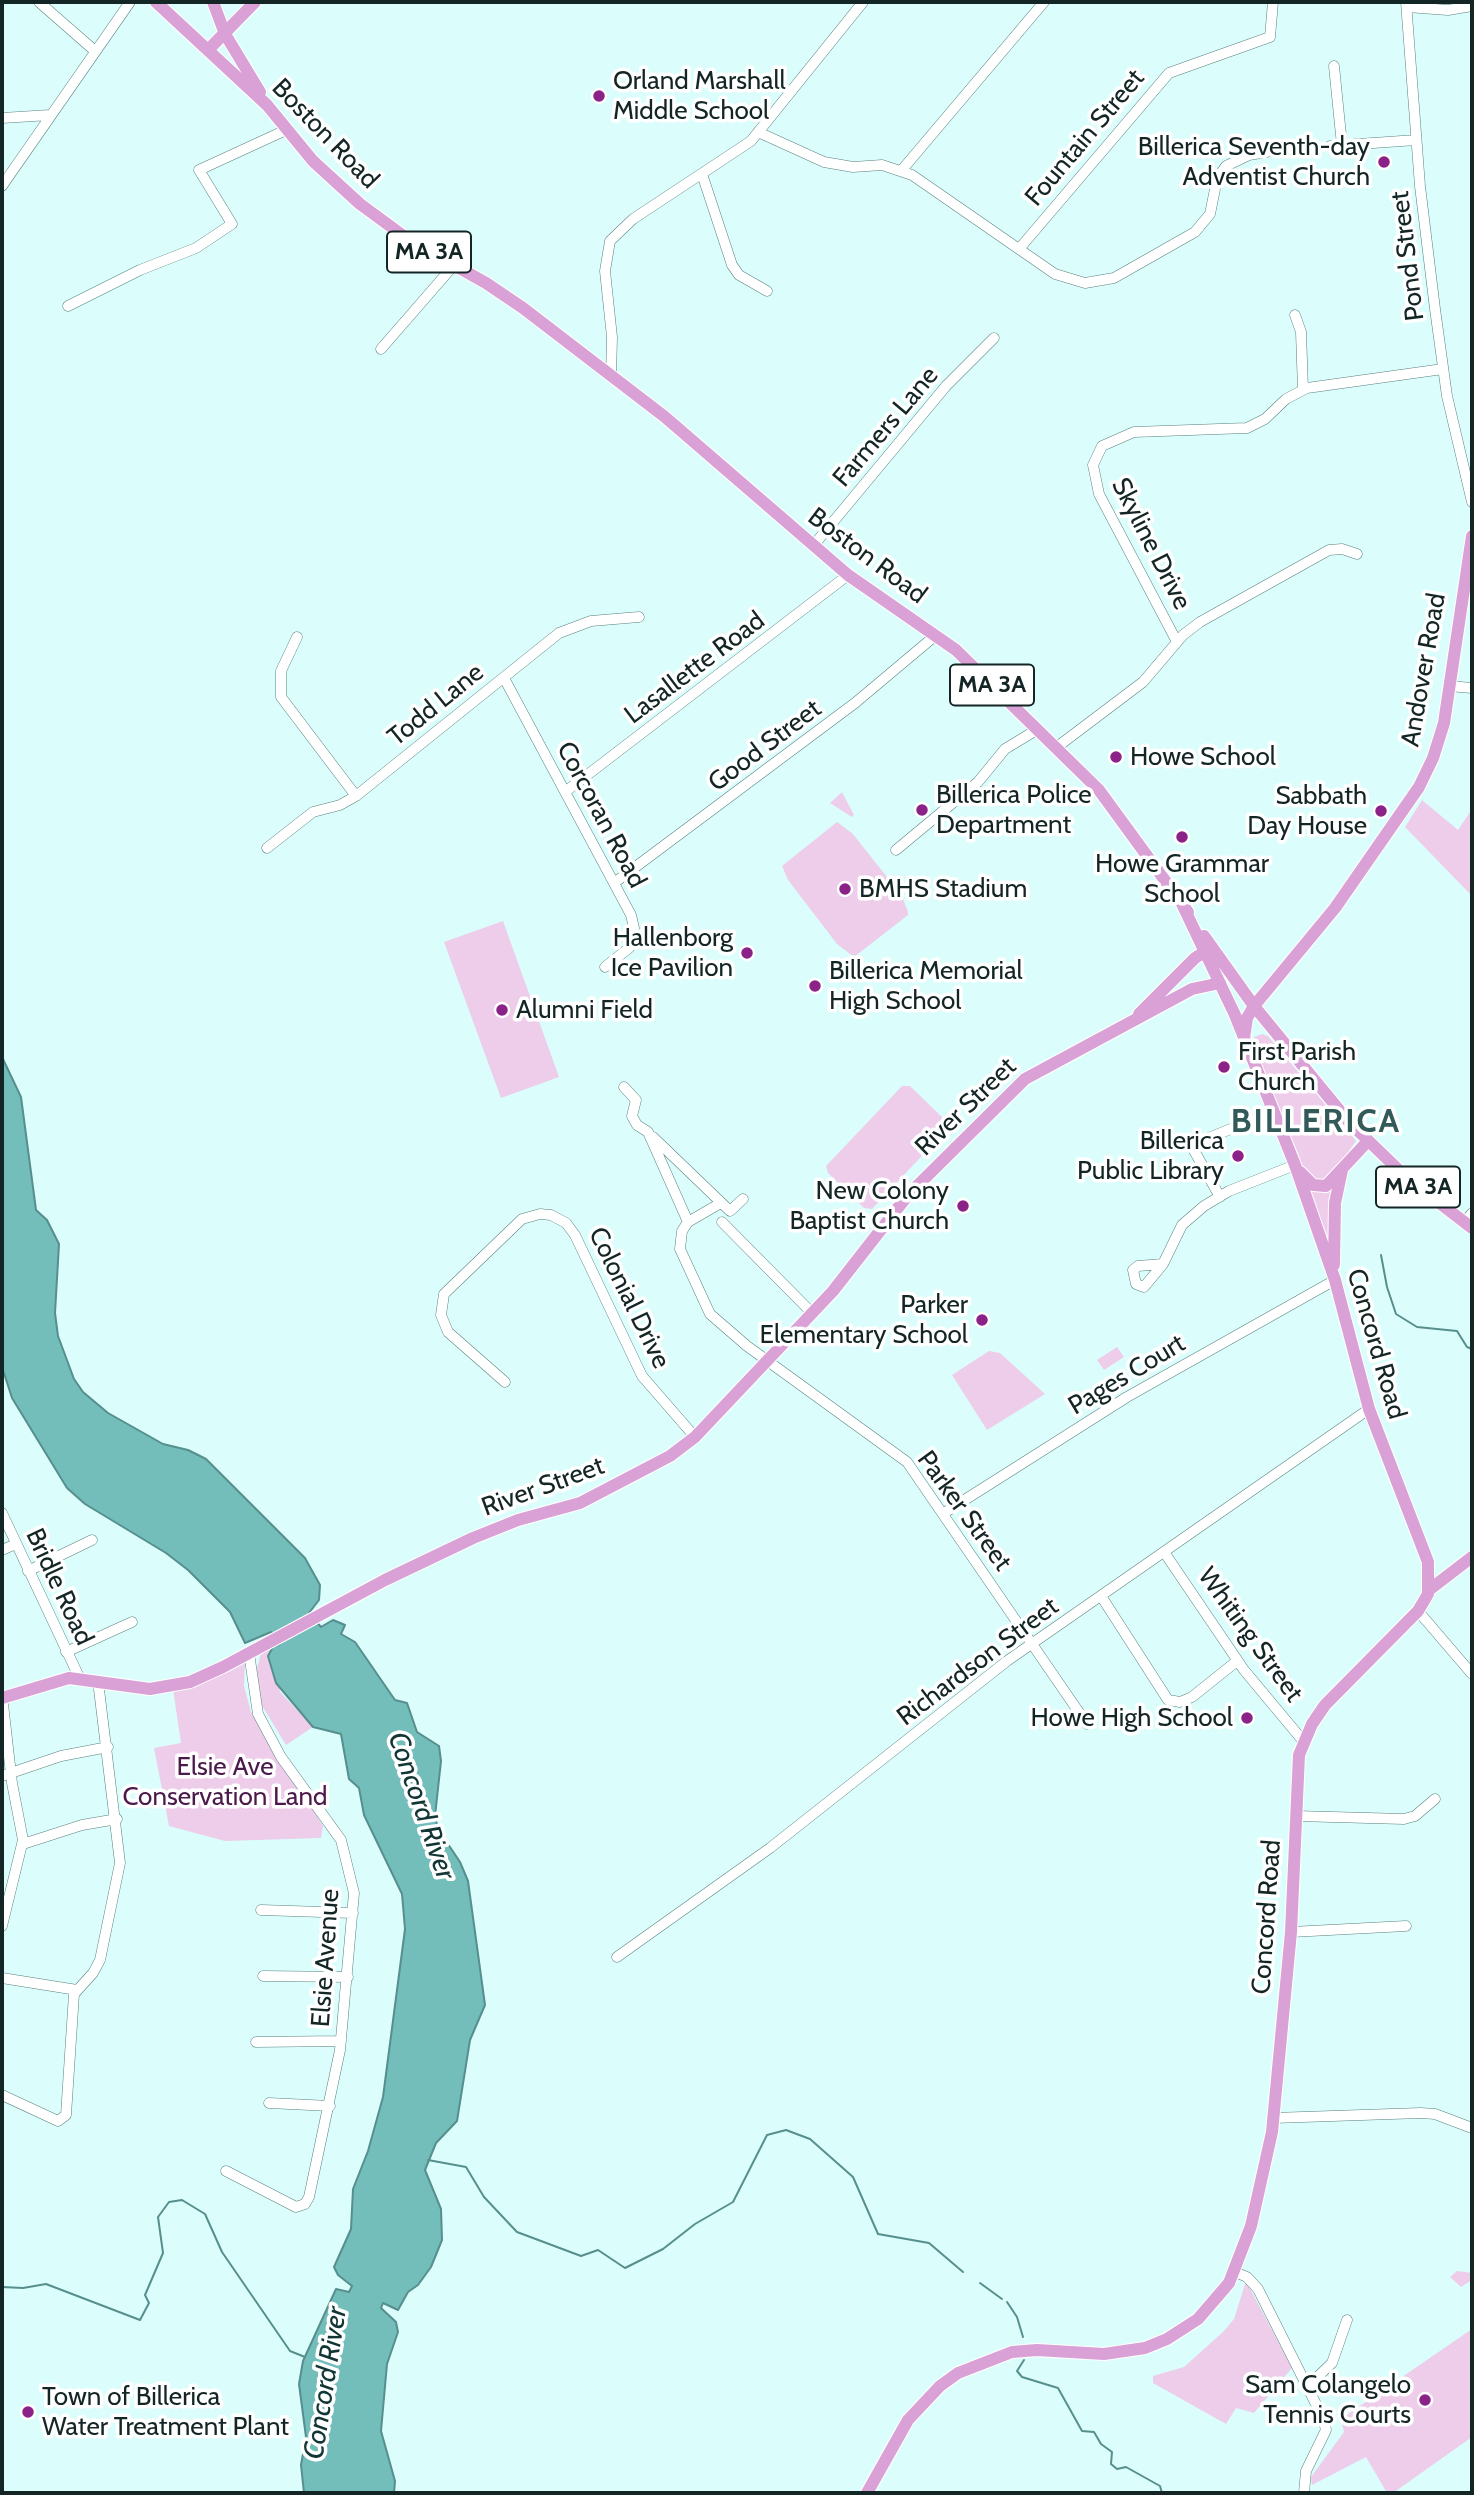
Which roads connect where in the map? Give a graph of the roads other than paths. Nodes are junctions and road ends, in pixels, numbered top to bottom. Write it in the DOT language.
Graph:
graph roads {
  1 [pos="39,2"];
  2 [pos="130,2"];
  3 [pos="156,2"];
  4 [pos="255,2"];
  5 [pos="863,2"];
  6 [pos="1044,2"];
  7 [pos="1273,2"];
  8 [pos="1406,5"];
  9 [pos="1472,6"];
  10 [pos="215,7"];
  11 [pos="242,15"];
  12 [pos="225,34"];
  13 [pos="95,51"];
  14 [pos="208,51"];
  15 [pos="1334,66"];
  16 [pos="267,105"];
  17 [pos="50,116"];
  18 [pos="2,118"];
  19 [pos="286,130"];
  20 [pos="758,132"];
  21 [pos="1416,140"];
  22 [pos="1342,145"];
  23 [pos="1330,146"];
  24 [pos="1267,152"];
  25 [pos="901,171"];
  26 [pos="702,174"];
  27 [pos="2,186"];
  28 [pos="1019,249"];
  29 [pos="454,265"];
  30 [pos="766,291"];
  31 [pos="68,306"];
  32 [pos="1295,315"];
  33 [pos="994,338"];
  34 [pos="381,349"];
  35 [pos="1443,369"];
  36 [pos="611,376"];
  37 [pos="1303,390"];
  38 [pos="1472,502"];
  39 [pos="1472,536"];
  40 [pos="813,546"];
  41 [pos="1357,554"];
  42 [pos="848,575"];
  43 [pos="1467,597"];
  44 [pos="639,617"];
  45 [pos="936,635"];
  46 [pos="297,637"];
  47 [pos="1177,642"];
  48 [pos="503,678"];
  49 [pos="1449,687"];
  50 [pos="1472,688"];
  51 [pos="1038,729"];
  52 [pos="1056,747"];
  53 [pos="565,792"];
  54 [pos="356,796"];
  55 [pos="267,848"];
  56 [pos="896,850"];
  57 [pos="614,883"];
  58 [pos="1209,949"];
  59 [pos="605,967"];
  60 [pos="1220,983"];
  61 [pos="1254,1006"];
  62 [pos="1125,1027"];
  63 [pos="1272,1030"];
  64 [pos="1244,1038"];
  65 [pos="624,1087"];
  66 [pos="1273,1112"];
  67 [pos="648,1132"];
  68 [pos="1367,1141"];
  69 [pos="1295,1165"];
  70 [pos="684,1168"];
  71 [pos="1342,1170"];
  72 [pos="668,1178"];
  73 [pos="1220,1197"];
  74 [pos="743,1199"];
  75 [pos="719,1203"];
  76 [pos="1470,1221"];
  77 [pos="688,1222"];
  78 [pos="722,1222"];
  79 [pos="1163,1264"];
  80 [pos="1335,1280"];
  81 [pos="812,1313"];
  82 [pos="768,1360"];
  83 [pos="505,1382"];
  84 [pos="1368,1409"];
  85 [pos="695,1437"];
  86 [pos="2,1513"];
  87 [pos="944,1513"];
  88 [pos="92,1540"];
  89 [pos="16,1544"];
  90 [pos="2,1550"];
  91 [pos="1164,1552"];
  92 [pos="1472,1557"];
  93 [pos="28,1571"];
  94 [pos="1429,1590"];
  95 [pos="1101,1596"];
  96 [pos="1418,1611"];
  97 [pos="132,1622"];
  98 [pos="1032,1644"];
  99 [pos="66,1651"];
  100 [pos="249,1653"];
  101 [pos="1237,1661"];
  102 [pos="1472,1674"];
  103 [pos="80,1679"];
  104 [pos="98,1681"];
  105 [pos="2,1697"];
  106 [pos="1087,1724"];
  107 [pos="1304,1742"];
  108 [pos="108,1747"];
  109 [pos="6,1774"];
  110 [pos="1435,1799"];
  111 [pos="1296,1816"];
  112 [pos="117,1819"];
  113 [pos="23,1844"];
  114 [pos="261,1910"];
  115 [pos="353,1913"];
  116 [pos="2,1926"];
  117 [pos="1406,1927"];
  118 [pos="1291,1933"];
  119 [pos="617,1957"];
  120 [pos="263,1976"];
  121 [pos="348,1977"];
  122 [pos="2,1979"];
  123 [pos="77,1990"];
  124 [pos="341,2041"];
  125 [pos="256,2042"];
  126 [pos="2,2095"];
  127 [pos="269,2103"];
  128 [pos="330,2106"];
  129 [pos="1273,2118"];
  130 [pos="1472,2128"];
  131 [pos="226,2171"];
  132 [pos="1235,2272"];
  133 [pos="1347,2319"];
  134 [pos="1308,2386"];
  135 [pos="867,2493"];
  136 [pos="1304,2493"];
  1 -- 13 [label="street"];
  2 -- 13 [label="street"];
  3 -- 14 [label="main road, Boston Road / MA 3A"];
  4 -- 11 [label="main road"];
  5 -- 20 [label="street"];
  6 -- 25 [label="street"];
  7 -- 28 [label="street, Fountain Street"];
  8 -- 9 [label="street"];
  8 -- 21 [label="street, Pond Street"];
  10 -- 11 [label="main road"];
  10 -- 12 [label="main road"];
  11 -- 12 [label="main road"];
  12 -- 14 [label="main road"];
  12 -- 16 [label="main road"];
  13 -- 17 [label="street"];
  14 -- 16 [label="main road, Boston Road / MA 3A"];
  15 -- 22 [label="street"];
  16 -- 19 [label="main road, Boston Road / MA 3A"];
  17 -- 18 [label="street"];
  17 -- 27 [label="street"];
  19 -- 29 [label="main road, Boston Road / MA 3A"];
  19 -- 31 [label="street"];
  20 -- 25 [label="street"];
  20 -- 26 [label="street"];
  21 -- 22 [label="street"];
  21 -- 35 [label="street, Pond Street"];
  22 -- 23 [label="street"];
  24 -- 28 [label="street"];
  25 -- 28 [label="street"];
  26 -- 30 [label="street"];
  26 -- 36 [label="street"];
  29 -- 34 [label="street"];
  29 -- 36 [label="main road, Boston Road / MA 3A"];
  32 -- 37 [label="street"];
  33 -- 40 [label="street, Farmers Lane"];
  35 -- 37 [label="street, Skyline Drive"];
  35 -- 38 [label="street, Pond Street"];
  36 -- 40 [label="main road, Boston Road / MA 3A"];
  37 -- 47 [label="street, Skyline Drive"];
  39 -- 43 [label="main road, Andover Road"];
  40 -- 42 [label="main road, Boston Road / MA 3A"];
  41 -- 47 [label="street"];
  42 -- 45 [label="main road, Boston Road / MA 3A"];
  42 -- 53 [label="street, Lasallette Road"];
  43 -- 49 [label="main road, Andover Road"];
  44 -- 48 [label="street, Todd Lane"];
  45 -- 51 [label="main road, Boston Road / MA 3A"];
  45 -- 57 [label="street, Good Street"];
  46 -- 54 [label="street"];
  47 -- 52 [label="street"];
  48 -- 53 [label="street, Corcoran Road"];
  48 -- 54 [label="street, Todd Lane"];
  49 -- 50 [label="street"];
  49 -- 61 [label="main road, Andover Road"];
  51 -- 52 [label="main road, Boston Road / MA 3A"];
  51 -- 56 [label="street"];
  52 -- 58 [label="main road, Boston Road / MA 3A"];
  53 -- 57 [label="street, Corcoran Road"];
  54 -- 55 [label="street, Todd Lane"];
  57 -- 59 [label="street, Corcoran Road"];
  58 -- 60 [label="main road, Concord Road / MA 3A"];
  58 -- 61 [label="main road, Boston Road / MA 3A"];
  58 -- 62 [label="main road, River Street"];
  60 -- 62 [label="main road, River Street"];
  60 -- 64 [label="main road, Concord Road / MA 3A"];
  61 -- 63 [label="main road, Boston Road / MA 3A"];
  61 -- 64 [label="main road"];
  62 -- 81 [label="main road, River Street"];
  63 -- 64 [label="main road"];
  63 -- 68 [label="main road, Boston Road / MA 3A"];
  64 -- 66 [label="main road, Concord Road / MA 3A"];
  65 -- 67 [label="street"];
  66 -- 69 [label="main road, Concord Road / MA 3A"];
  66 -- 73 [label="street"];
  67 -- 70 [label="street"];
  67 -- 72 [label="street"];
  68 -- 71 [label="main road, MA 3A"];
  68 -- 76 [label="main road, Boston Road / MA 3A"];
  69 -- 71 [label="main road, Concord Road / MA 3A"];
  69 -- 73 [label="street"];
  69 -- 80 [label="main road, Concord Road"];
  70 -- 72 [label="street"];
  70 -- 75 [label="street"];
  71 -- 80 [label="main road"];
  72 -- 77 [label="street"];
  73 -- 79 [label="street"];
  74 -- 75 [label="street"];
  75 -- 77 [label="street"];
  77 -- 82 [label="street, Parker Street"];
  78 -- 81 [label="street"];
  80 -- 84 [label="main road, Concord Road"];
  80 -- 87 [label="street, Pages Court"];
  81 -- 82 [label="main road, River Street"];
  82 -- 85 [label="main road, River Street"];
  82 -- 87 [label="street, Parker Street"];
  83 -- 85 [label="street, Colonial Drive"];
  84 -- 91 [label="street, Richardson Street"];
  84 -- 94 [label="main road, Concord Road"];
  85 -- 100 [label="main road, River Street"];
  86 -- 89 [label="street, Bridle Road"];
  87 -- 98 [label="street, Parker Street"];
  88 -- 93 [label="street"];
  89 -- 90 [label="street"];
  89 -- 93 [label="street, Bridle Road"];
  91 -- 95 [label="street, Richardson Street"];
  91 -- 101 [label="street, Whiting Street"];
  92 -- 94 [label="main road"];
  93 -- 99 [label="street, Bridle Road"];
  94 -- 96 [label="main road, Concord Road"];
  95 -- 98 [label="street, Richardson Street"];
  95 -- 101 [label="street"];
  96 -- 102 [label="street"];
  96 -- 107 [label="main road, Concord Road"];
  97 -- 99 [label="street"];
  98 -- 106 [label="street, Parker Street"];
  98 -- 119 [label="street, Richardson Street"];
  99 -- 103 [label="street, Bridle Road"];
  100 -- 104 [label="main road, River Street"];
  100 -- 115 [label="street, Elsie Avenue"];
  101 -- 107 [label="street, Whiting Street"];
  103 -- 104 [label="main road, River Street"];
  103 -- 105 [label="main road, River Street"];
  104 -- 108 [label="street"];
  105 -- 109 [label="street"];
  107 -- 111 [label="main road, Concord Road"];
  108 -- 109 [label="street"];
  108 -- 112 [label="street"];
  109 -- 113 [label="street"];
  110 -- 111 [label="street"];
  111 -- 118 [label="main road, Concord Road"];
  112 -- 113 [label="street"];
  112 -- 123 [label="street"];
  113 -- 116 [label="street"];
  114 -- 115 [label="street"];
  115 -- 121 [label="street, Elsie Avenue"];
  117 -- 118 [label="street"];
  118 -- 129 [label="main road, Concord Road"];
  120 -- 121 [label="street"];
  121 -- 124 [label="street, Elsie Avenue"];
  122 -- 123 [label="street"];
  123 -- 126 [label="street"];
  124 -- 125 [label="street"];
  124 -- 128 [label="street, Elsie Avenue"];
  127 -- 128 [label="street"];
  128 -- 131 [label="street, Elsie Avenue"];
  129 -- 130 [label="street"];
  129 -- 132 [label="main road, Concord Road"];
  132 -- 134 [label="street"];
  132 -- 135 [label="main road, Concord Road"];
  133 -- 134 [label="street"];
  134 -- 136 [label="street"];
}
